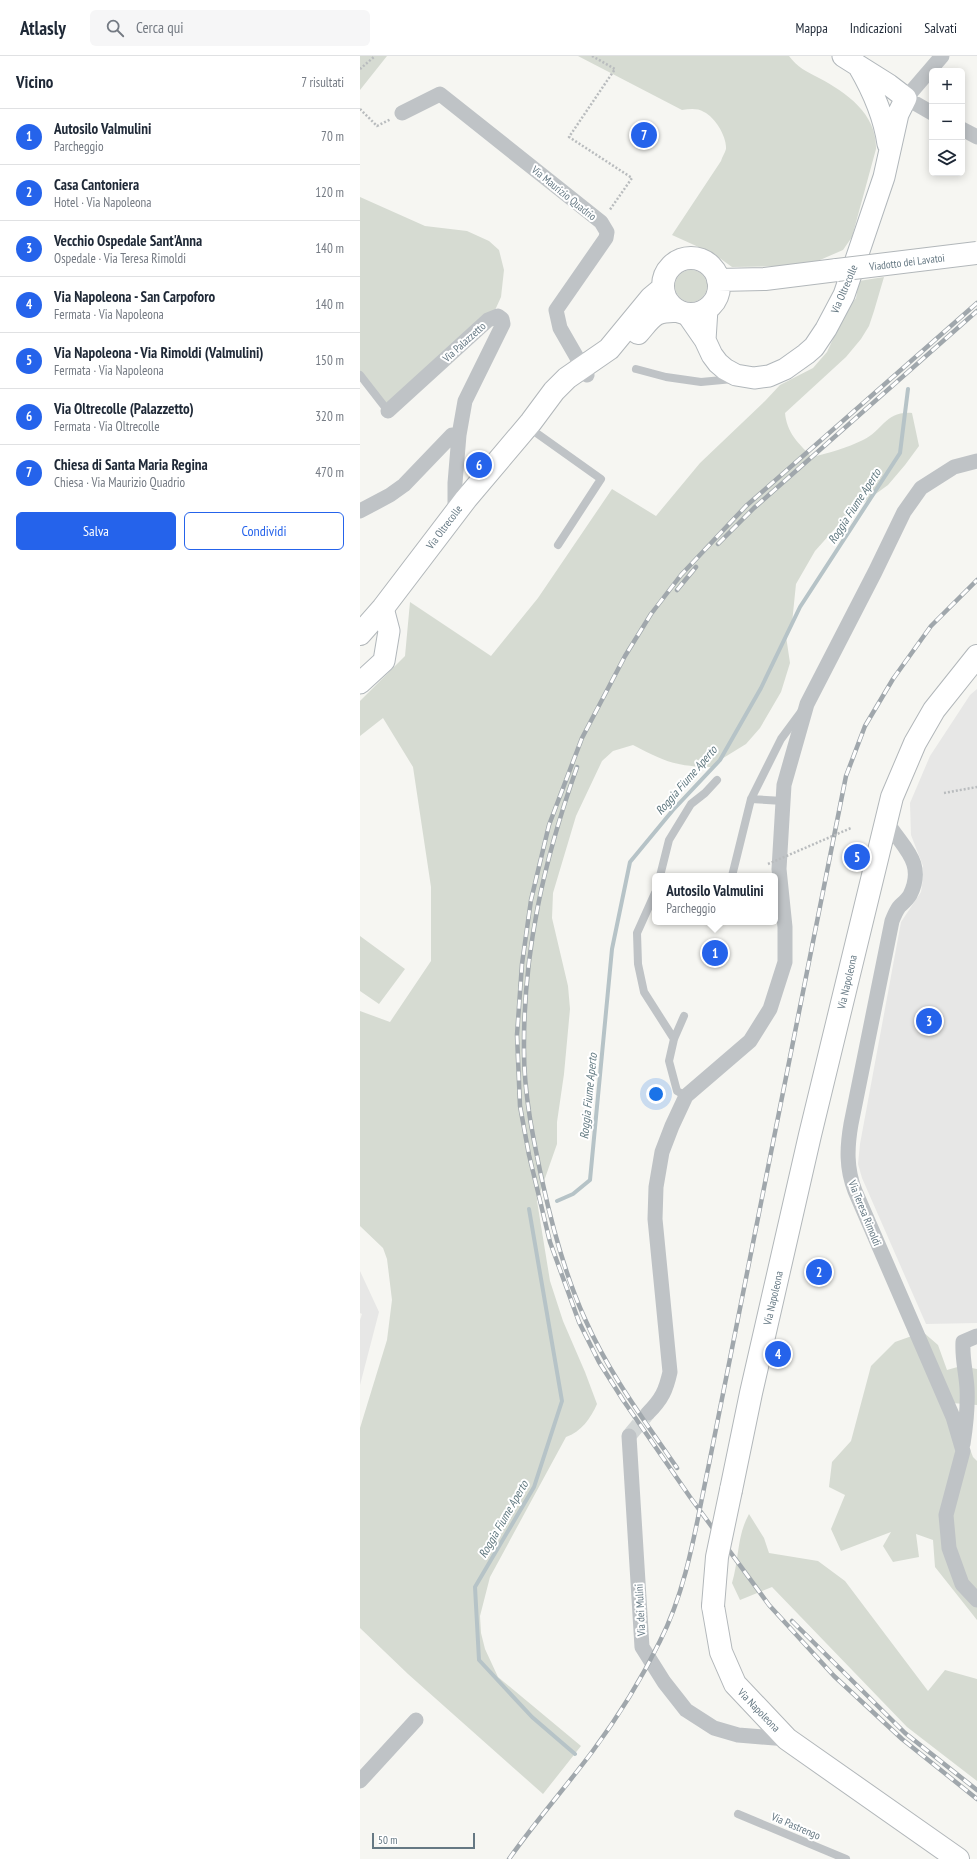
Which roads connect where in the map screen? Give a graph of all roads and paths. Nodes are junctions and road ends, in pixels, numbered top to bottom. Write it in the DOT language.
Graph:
graph roads {
  1 [pos="375,56"];
  2 [pos="592,56"];
  3 [pos="942,56"];
  4 [pos="851,61"];
  5 [pos="360,69"];
  6 [pos="906,98"];
  7 [pos="360,109"];
  8 [pos="929,111"];
  9 [pos="402,113"];
  10 [pos="965,131"];
  11 [pos="977,138"];
  12 [pos="890,156"];
  13 [pos="600,222"];
  14 [pos="977,253"];
  15 [pos="663,288"];
  16 [pos="701,302"];
  17 [pos="636,368"];
  18 [pos="585,371"];
  19 [pos="360,375"];
  20 [pos="750,378"];
  21 [pos="388,411"];
  22 [pos="529,424"];
  23 [pos="459,435"];
  24 [pos="977,461"];
  25 [pos="360,511"];
  26 [pos="455,512"];
  27 [pos="558,545"];
  28 [pos="382,608"];
  29 [pos="360,634"];
  30 [pos="977,656"];
  31 [pos="360,683"];
  32 [pos="808,704"];
  33 [pos="717,780"];
  34 [pos="977,787"];
  35 [pos="944,793"];
  36 [pos="751,799"];
  37 [pos="783,801"];
  38 [pos="886,820"];
  39 [pos="851,828"];
  40 [pos="768,864"];
  41 [pos="661,873"];
  42 [pos="733,873"];
  43 [pos="652,900"];
  44 [pos="684,1016"];
  45 [pos="674,1039"];
  46 [pos="686,1096"];
  47 [pos="977,1336"];
  48 [pos="648,1413"];
  49 [pos="629,1436"];
  50 [pos="963,1451"];
  51 [pos="977,1600"];
  52 [pos="416,1720"];
  53 [pos="787,1739"];
  54 [pos="360,1781"];
  55 [pos="738,1814"];
  56 [pos="846,1859"];
  57 [pos="958,1859"];
  1 -- 5 [label="path"];
  2 -- 13 [label="path"];
  3 -- 6 [label="street"];
  4 -- 6 [label="street"];
  4 -- 12 [label="street"];
  6 -- 8 [label="street"];
  6 -- 12 [label="street, Via Oltrecolle"];
  7 -- 9 [label="path"];
  9 -- 13 [label="street, Via Maurizio Quadrio"];
  10 -- 11 [label="street"];
  12 -- 20 [label="street, Via Oltrecolle"];
  13 -- 18 [label="street, Via Maurizio Quadrio"];
  14 -- 16 [label="main road, Viadotto dei Lavatoi, bridge"];
  15 -- 16 [label="main road"];
  15 -- 16 [label="main road"];
  15 -- 18 [label="main road, Via Oltrecolle"];
  16 -- 18 [label="main road, Via Oltrecolle"];
  16 -- 20 [label="street, Via Oltrecolle"];
  17 -- 20 [label="lane"];
  18 -- 22 [label="main road, Via Oltrecolle"];
  19 -- 21 [label="lane"];
  21 -- 23 [label="street, Via Palazzetto"];
  22 -- 26 [label="main road, Via Oltrecolle"];
  22 -- 27 [label="lane"];
  23 -- 25 [label="street"];
  23 -- 26 [label="street, Via Palazzetto"];
  24 -- 32 [label="street"];
  26 -- 28 [label="main road, Via Oltrecolle"];
  28 -- 29 [label="main road, Via Oltrecolle"];
  28 -- 31 [label="street"];
  30 -- 38 [label="main road, Via Napoleona"];
  32 -- 36 [label="lane"];
  32 -- 37 [label="street"];
  33 -- 41 [label="lane"];
  34 -- 35 [label="path"];
  36 -- 37 [label="lane"];
  36 -- 42 [label="lane"];
  37 -- 46 [label="street"];
  38 -- 50 [label="street, Via Teresa Rimoldi"];
  38 -- 53 [label="main road, Via Napoleona, bridge"];
  39 -- 40 [label="path, bridge"];
  43 -- 45 [label="lane"];
  44 -- 45 [label="lane"];
  45 -- 46 [label="lane"];
  46 -- 48 [label="street"];
  47 -- 50 [label="street"];
  49 -- 53 [label="street, Via dei Mulini"];
  50 -- 51 [label="street"];
  52 -- 54 [label="street"];
  53 -- 57 [label="main road, Via Napoleona"];
  55 -- 56 [label="lane, Via Pastrengo"];
}
